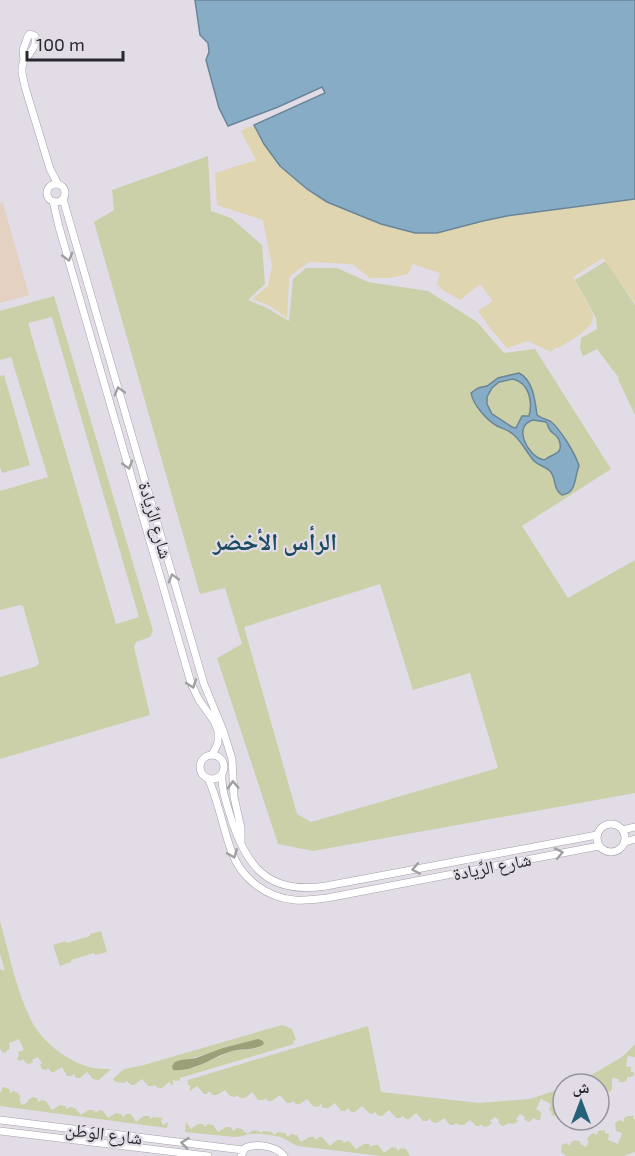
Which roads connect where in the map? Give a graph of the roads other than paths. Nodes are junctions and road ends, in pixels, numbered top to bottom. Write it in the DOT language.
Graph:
graph roads {
  1 [pos="24,60"];
  2 [pos="50,169"];
  3 [pos="58,184"];
  4 [pos="50,186"];
  5 [pos="63,199"];
  6 [pos="53,201"];
  7 [pos="212,754"];
  8 [pos="222,774"];
  9 [pos="208,778"];
  10 [pos="635,827"];
  11 [pos="623,830"];
  12 [pos="597,835"];
  13 [pos="635,840"];
  14 [pos="625,842"];
  15 [pos="241,843"];
  16 [pos="599,846"];
  17 [pos="0,1120"];
  18 [pos="0,1131"];
  19 [pos="242,1153"];
  20 [pos="208,1156"];
  21 [pos="285,1156"];
  1 -- 2 [label="street"];
  2 -- 3 [label="street"];
  2 -- 4 [label="street"];
  3 -- 4 [label="street"];
  3 -- 5 [label="street"];
  4 -- 6 [label="street"];
  5 -- 6 [label="street"];
  15 -- 5 [label="street, شارع الرِّيادة, one-way"];
  6 -- 7 [label="street, شارع الرِّيادة, one-way"];
  7 -- 8 [label="street"];
  7 -- 9 [label="street"];
  8 -- 9 [label="street"];
  8 -- 15 [label="street, شارع الرِّيادة"];
  9 -- 16 [label="street, شارع الرِّيادة, one-way"];
  10 -- 11 [label="street"];
  11 -- 12 [label="street"];
  11 -- 14 [label="street"];
  12 -- 15 [label="street, شارع الرِّيادة, one-way"];
  12 -- 16 [label="street"];
  13 -- 14 [label="street"];
  14 -- 16 [label="street"];
  19 -- 17 [label="street, شارع الوَطَن, one-way"];
  18 -- 20 [label="street, شارع الوَطَن"];
  19 -- 21 [label="street, شارع الوَطَن"];
}
